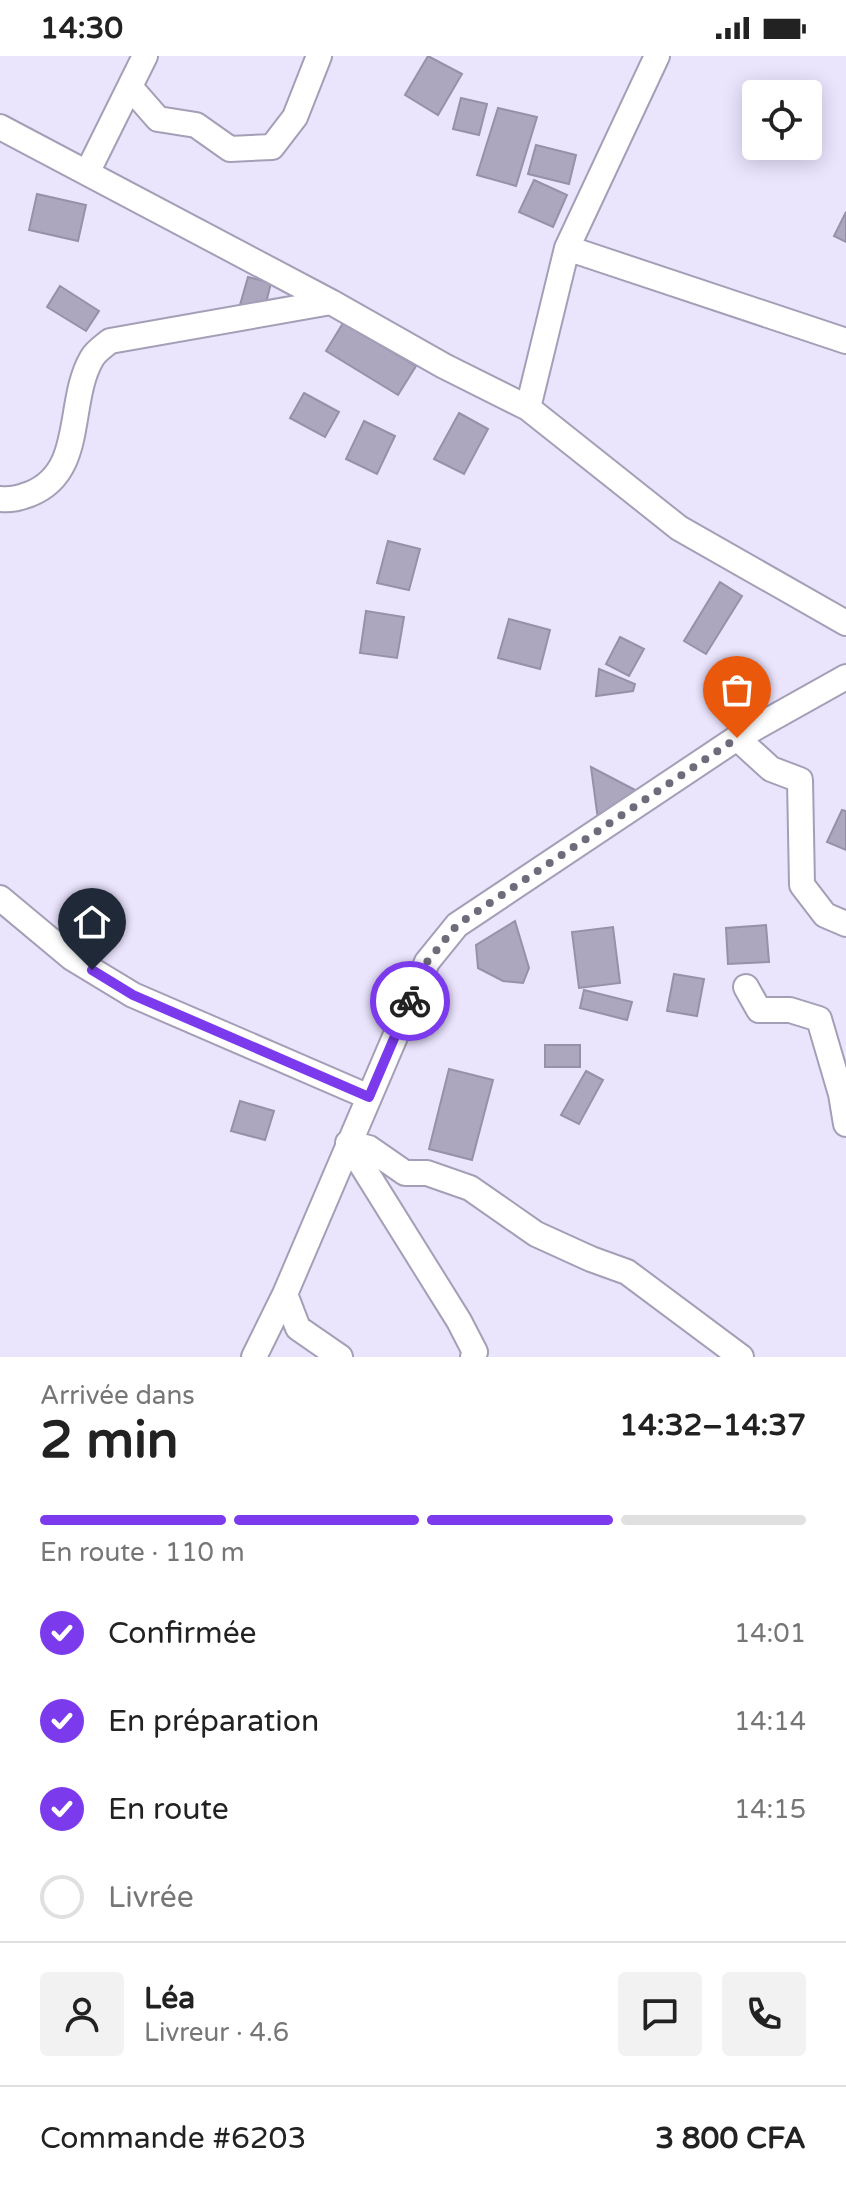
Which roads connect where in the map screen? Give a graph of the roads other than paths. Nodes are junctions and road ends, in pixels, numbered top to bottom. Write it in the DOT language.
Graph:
graph roads {
  1 [pos="145,56"];
  2 [pos="319,56"];
  3 [pos="657,56"];
  4 [pos="130,87"];
  5 [pos="0,127"];
  6 [pos="87,173"];
  7 [pos="567,248"];
  8 [pos="331,302"];
  9 [pos="846,341"];
  10 [pos="528,408"];
  11 [pos="0,499"];
  12 [pos="846,623"];
  13 [pos="846,677"];
  14 [pos="737,738"];
  15 [pos="0,898"];
  16 [pos="846,924"];
  17 [pos="746,987"];
  18 [pos="369,1097"];
  19 [pos="846,1124"];
  20 [pos="348,1143"];
  21 [pos="285,1294"];
  22 [pos="254,1357"];
  23 [pos="340,1357"];
  24 [pos="473,1357"];
  25 [pos="741,1357"];
  1 -- 4 [label="street"];
  2 -- 4 [label="street"];
  3 -- 7 [label="street"];
  4 -- 6 [label="street"];
  5 -- 6 [label="street"];
  6 -- 8 [label="street"];
  7 -- 9 [label="street"];
  7 -- 10 [label="street"];
  8 -- 10 [label="street"];
  8 -- 11 [label="street"];
  10 -- 12 [label="street"];
  13 -- 14 [label="street"];
  14 -- 16 [label="street"];
  14 -- 18 [label="street"];
  15 -- 18 [label="street"];
  17 -- 19 [label="street"];
  18 -- 20 [label="street"];
  20 -- 21 [label="street"];
  20 -- 24 [label="street"];
  20 -- 25 [label="street"];
  21 -- 22 [label="street"];
  21 -- 23 [label="street"];
}
